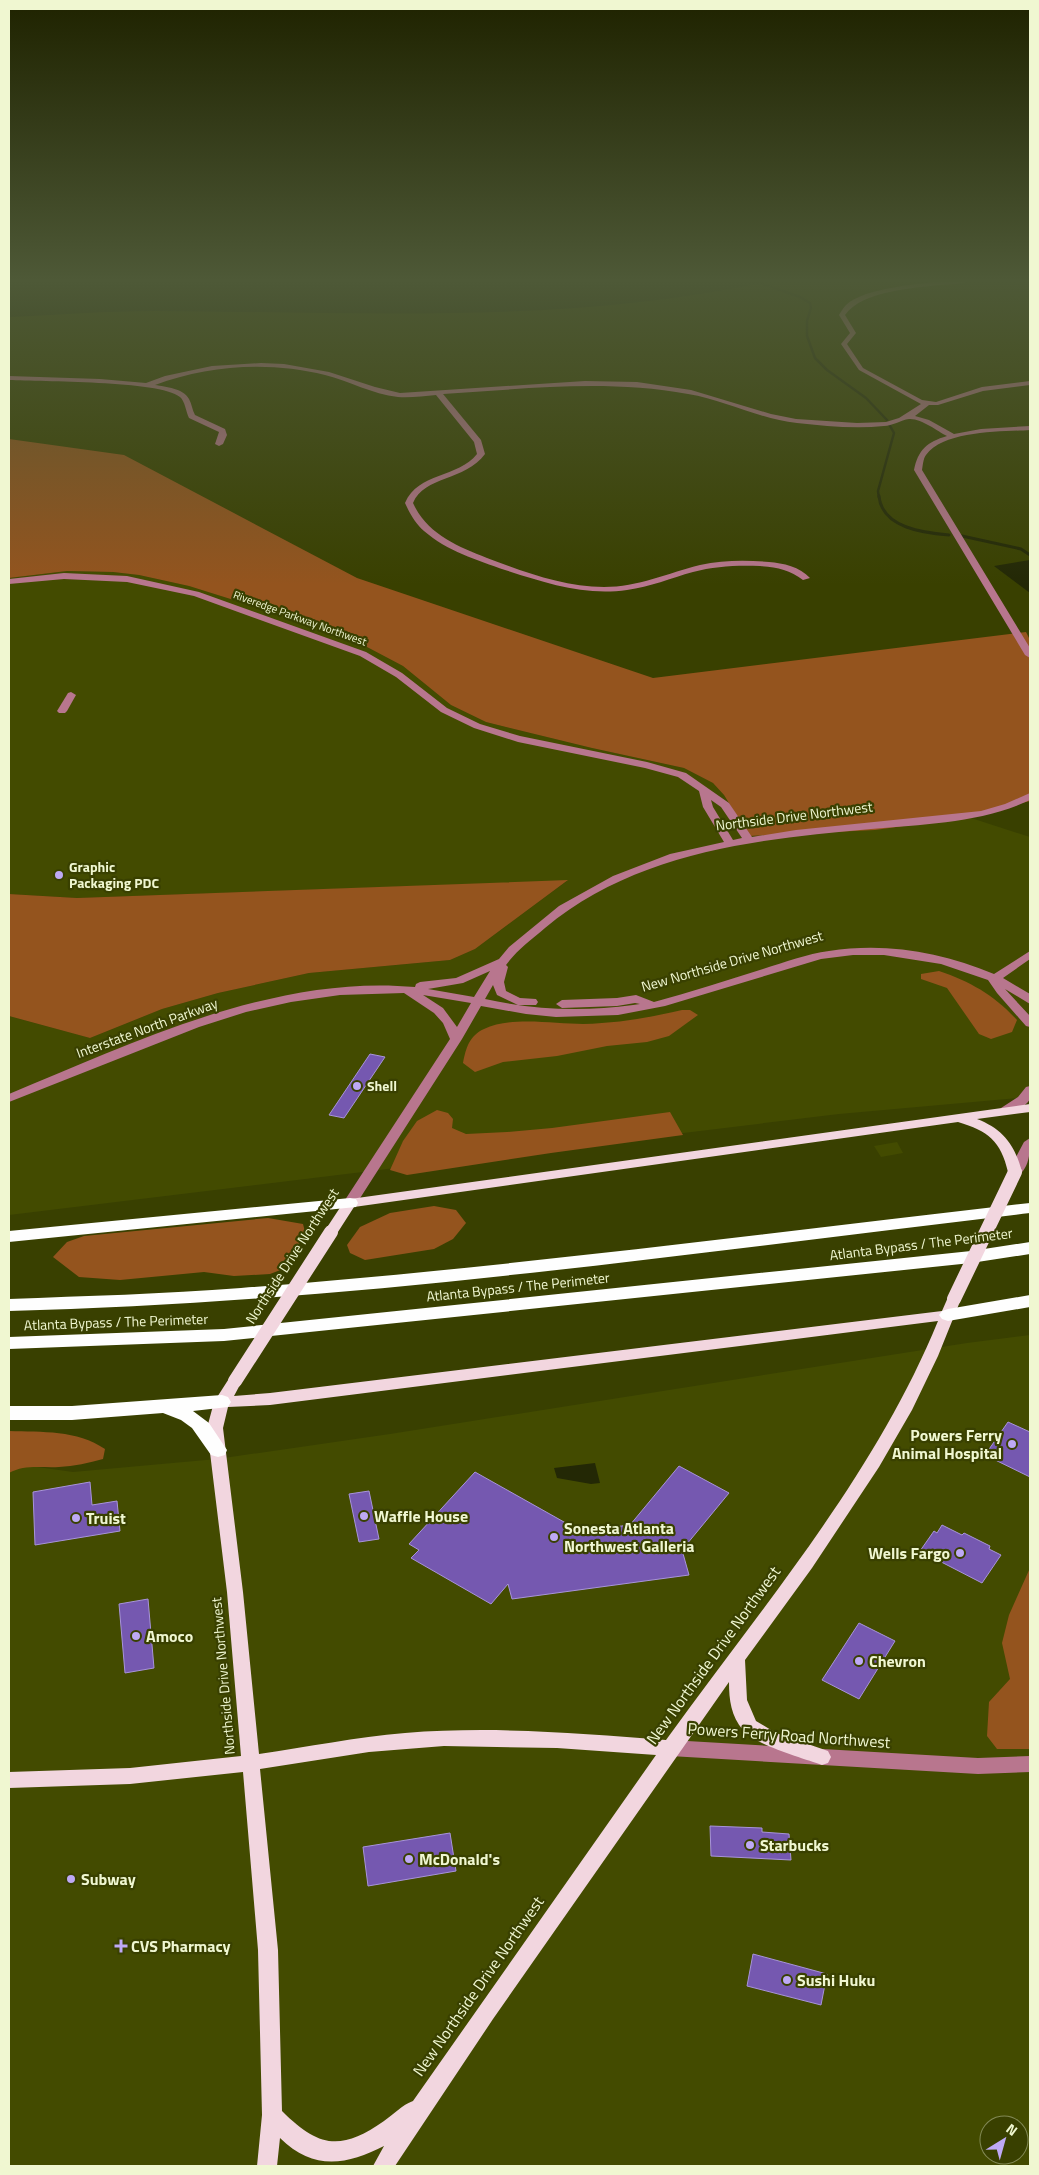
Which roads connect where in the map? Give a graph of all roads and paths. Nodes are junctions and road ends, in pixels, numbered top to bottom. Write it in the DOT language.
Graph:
graph roads {
  1 [pos="98,382"];
  2 [pos="154,382"];
  3 [pos="354,382"];
  4 [pos="884,382"];
  5 [pos="1030,384"];
  6 [pos="148,385"];
  7 [pos="439,394"];
  8 [pos="926,404"];
  9 [pos="909,417"];
  10 [pos="1030,428"];
  11 [pos="952,436"];
  12 [pos="219,444"];
  13 [pos="806,578"];
  14 [pos="9,582"];
  15 [pos="1030,656"];
  16 [pos="71,695"];
  17 [pos="62,711"];
  18 [pos="704,790"];
  19 [pos="1030,796"];
  20 [pos="748,839"];
  21 [pos="729,842"];
  22 [pos="1030,954"];
  23 [pos="505,960"];
  24 [pos="993,979"];
  25 [pos="398,989"];
  26 [pos="1030,1000"];
  27 [pos="478,1002"];
  28 [pos="652,1005"];
  29 [pos="1030,1023"];
  30 [pos="456,1039"];
  31 [pos="1030,1090"];
  32 [pos="9,1098"];
  33 [pos="1030,1108"];
  34 [pos="1005,1111"];
  35 [pos="956,1118"];
  36 [pos="1030,1142"];
  37 [pos="1015,1172"];
  38 [pos="350,1202"];
  39 [pos="1030,1208"];
  40 [pos="9,1237"];
  41 [pos="1030,1248"];
  42 [pos="1030,1301"];
  43 [pos="9,1305"];
  44 [pos="948,1315"];
  45 [pos="9,1343"];
  46 [pos="222,1402"];
  47 [pos="163,1406"];
  48 [pos="9,1412"];
  49 [pos="218,1450"];
  50 [pos="736,1658"];
  51 [pos="670,1748"];
  52 [pos="822,1757"];
  53 [pos="250,1763"];
  54 [pos="1030,1764"];
  55 [pos="9,1780"];
  56 [pos="424,2102"];
  57 [pos="272,2114"];
  58 [pos="267,2166"];
  59 [pos="383,2166"];
  1 -- 6 [label="street"];
  2 -- 6 [label="street"];
  3 -- 7 [label="street"];
  4 -- 8 [label="street"];
  5 -- 8 [label="street"];
  6 -- 12 [label="street"];
  7 -- 9 [label="street"];
  7 -- 13 [label="street"];
  8 -- 9 [label="street"];
  9 -- 11 [label="street"];
  10 -- 11 [label="street"];
  11 -- 15 [label="street"];
  14 -- 18 [label="street, Riveredge Parkway Northwest"];
  16 -- 17 [label="street"];
  18 -- 20 [label="street, Riveredge Parkway Northwest"];
  18 -- 21 [label="street"];
  19 -- 20 [label="street, Northside Drive Northwest"];
  20 -- 21 [label="street, Northside Drive Northwest"];
  21 -- 23 [label="street, Northside Drive Northwest"];
  22 -- 24 [label="street"];
  23 -- 25 [label="street"];
  23 -- 27 [label="street, Northside Drive Northwest"];
  23 -- 28 [label="street"];
  24 -- 26 [label="street, New Northside Drive Northwest"];
  24 -- 28 [label="street, New Northside Drive Northwest"];
  24 -- 29 [label="street, New Northside Drive Northwest"];
  25 -- 27 [label="street, Interstate North Parkway"];
  25 -- 30 [label="street"];
  25 -- 32 [label="street, Interstate North Parkway"];
  27 -- 28 [label="street, New Northside Drive Northwest"];
  27 -- 30 [label="street, Northside Drive Northwest"];
  30 -- 38 [label="street, Northside Drive Northwest"];
  31 -- 34 [label="street"];
  33 -- 34 [label="main road"];
  34 -- 35 [label="main road"];
  35 -- 37 [label="main road"];
  35 -- 38 [label="main road"];
  36 -- 37 [label="street, New Northside Drive Northwest"];
  37 -- 44 [label="main road, New Northside Drive Northwest, bridge"];
  38 -- 40 [label="highway"];
  38 -- 46 [label="main road, Northside Drive Northwest, bridge"];
  39 -- 43 [label="highway, Atlanta Bypass / The Perimeter"];
  41 -- 45 [label="highway, Atlanta Bypass / The Perimeter"];
  42 -- 44 [label="highway"];
  44 -- 46 [label="main road"];
  44 -- 50 [label="main road, New Northside Drive Northwest"];
  46 -- 47 [label="highway"];
  46 -- 49 [label="main road, Northside Drive Northwest"];
  47 -- 48 [label="highway"];
  47 -- 49 [label="highway"];
  49 -- 53 [label="main road, Northside Drive Northwest"];
  50 -- 51 [label="main road, New Northside Drive Northwest"];
  50 -- 52 [label="main road"];
  51 -- 52 [label="street, Powers Ferry Road Northwest"];
  51 -- 53 [label="main road, Powers Ferry Road Northwest"];
  51 -- 56 [label="main road, New Northside Drive Northwest"];
  52 -- 54 [label="street, Powers Ferry Road Northwest"];
  53 -- 55 [label="main road, Powers Ferry Road Northwest"];
  53 -- 57 [label="main road, Northside Drive Northwest"];
  56 -- 57 [label="main road"];
  56 -- 59 [label="main road, New Northside Drive Northwest"];
  57 -- 58 [label="main road, Northside Drive Northwest"];
}
